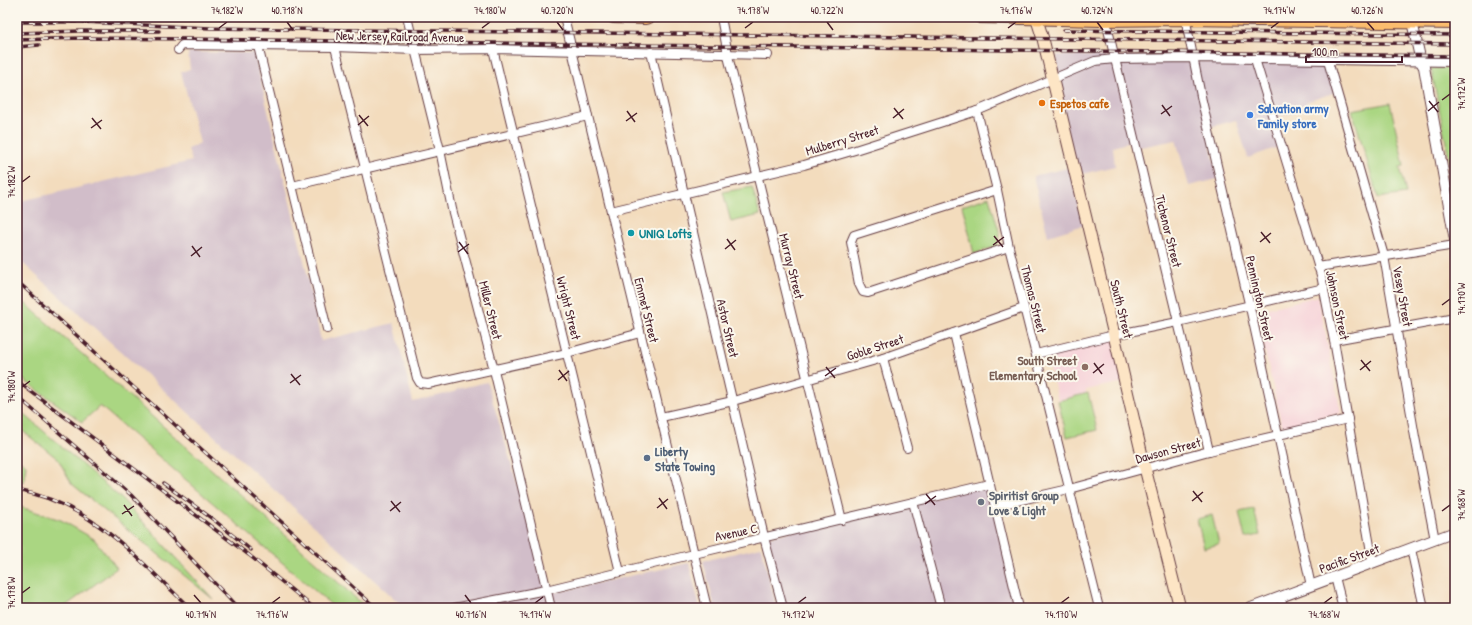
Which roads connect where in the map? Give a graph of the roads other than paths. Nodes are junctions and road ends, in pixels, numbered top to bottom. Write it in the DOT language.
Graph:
graph roads {
  1 [pos="407,17"];
  2 [pos="564,17"];
  3 [pos="613,17"];
  4 [pos="649,17"];
  5 [pos="721,17"];
  6 [pos="980,17"];
  7 [pos="1036,17"];
  8 [pos="1106,18"];
  9 [pos="1185,18"];
  10 [pos="1214,18"];
  11 [pos="1412,20"];
  12 [pos="1455,23"];
  13 [pos="258,46"];
  14 [pos="335,47"];
  15 [pos="493,49"];
  16 [pos="178,50"];
  17 [pos="415,50"];
  18 [pos="572,51"];
  19 [pos="652,52"];
  20 [pos="728,55"];
  21 [pos="768,56"];
  22 [pos="1115,58"];
  23 [pos="1193,58"];
  24 [pos="1254,59"];
  25 [pos="1328,60"];
  26 [pos="1421,62"];
  27 [pos="1455,62"];
  28 [pos="1053,80"];
  29 [pos="978,111"];
  30 [pos="588,116"];
  31 [pos="514,134"];
  32 [pos="440,150"];
  33 [pos="366,168"];
  34 [pos="758,176"];
  35 [pos="292,186"];
  36 [pos="997,190"];
  37 [pos="685,193"];
  38 [pos="611,211"];
  39 [pos="1455,240"];
  40 [pos="1455,245"];
  41 [pos="1009,247"];
  42 [pos="1384,256"];
  43 [pos="1318,268"];
  44 [pos="1324,288"];
  45 [pos="1250,306"];
  46 [pos="1024,308"];
  47 [pos="1455,318"];
  48 [pos="1178,322"];
  49 [pos="327,329"];
  50 [pos="1397,329"];
  51 [pos="640,333"];
  52 [pos="954,333"];
  53 [pos="1114,335"];
  54 [pos="1334,340"];
  55 [pos="567,353"];
  56 [pos="1036,354"];
  57 [pos="883,358"];
  58 [pos="494,370"];
  59 [pos="808,380"];
  60 [pos="733,401"];
  61 [pos="660,417"];
  62 [pos="1348,419"];
  63 [pos="1278,435"];
  64 [pos="907,448"];
  65 [pos="1209,451"];
  66 [pos="1145,468"];
  67 [pos="990,484"];
  68 [pos="1069,489"];
  69 [pos="913,502"];
  70 [pos="995,506"];
  71 [pos="842,520"];
  72 [pos="1455,532"];
  73 [pos="764,538"];
  74 [pos="1435,540"];
  75 [pos="1410,549"];
  76 [pos="694,554"];
  77 [pos="1373,563"];
  78 [pos="620,572"];
  79 [pos="1335,577"];
  80 [pos="1311,586"];
  81 [pos="546,590"];
  82 [pos="1280,597"];
  83 [pos="454,608"];
  84 [pos="551,608"];
  85 [pos="707,608"];
  86 [pos="783,608"];
  87 [pos="941,608"];
  88 [pos="1019,608"];
  89 [pos="1099,608"];
  90 [pos="1180,608"];
  91 [pos="1251,608"];
  92 [pos="1284,608"];
  93 [pos="1343,608"];
  94 [pos="1424,608"];
  1 -- 17 [label="street, Miller Street"];
  2 -- 18 [label="street, Emmet Street"];
  3 -- 4 [label="main road"];
  5 -- 20 [label="street, Murray Street"];
  6 -- 7 [label="main road"];
  7 -- 8 [label="main road"];
  7 -- 28 [label="main road, South Street"];
  8 -- 9 [label="main road"];
  8 -- 22 [label="street, Tichenor Street"];
  9 -- 10 [label="main road"];
  9 -- 23 [label="street, Pennington Street"];
  10 -- 11 [label="main road"];
  11 -- 12 [label="main road"];
  11 -- 26 [label="street"];
  13 -- 14 [label="street, New Jersey Railroad Avenue"];
  13 -- 16 [label="street, New Jersey Railroad Avenue"];
  13 -- 35 [label="street"];
  14 -- 17 [label="street, New Jersey Railroad Avenue"];
  14 -- 33 [label="street"];
  15 -- 17 [label="street, New Jersey Railroad Avenue"];
  15 -- 18 [label="street, New Jersey Railroad Avenue"];
  15 -- 31 [label="street, Wright Street"];
  17 -- 32 [label="street, Miller Street"];
  18 -- 19 [label="street, New Jersey Railroad Avenue"];
  18 -- 30 [label="street, Emmet Street"];
  19 -- 20 [label="street, New Jersey Railroad Avenue"];
  19 -- 37 [label="street, Astor Street"];
  20 -- 21 [label="street, New Jersey Railroad Avenue"];
  20 -- 34 [label="street, Murray Street"];
  22 -- 23 [label="street"];
  22 -- 28 [label="street, Mulberry Street"];
  22 -- 48 [label="street, Tichenor Street"];
  23 -- 24 [label="street"];
  23 -- 45 [label="street, Pennington Street"];
  24 -- 25 [label="street"];
  24 -- 43 [label="street, Johnson Street"];
  25 -- 26 [label="street"];
  25 -- 42 [label="street, Vesey Street"];
  26 -- 27 [label="street"];
  26 -- 39 [label="street"];
  28 -- 29 [label="street, Mulberry Street"];
  28 -- 53 [label="main road, South Street"];
  29 -- 34 [label="street, Mulberry Street"];
  29 -- 36 [label="street, Thomas Street"];
  30 -- 31 [label="street"];
  30 -- 38 [label="street, Emmet Street"];
  31 -- 32 [label="street"];
  31 -- 55 [label="street, Wright Street"];
  32 -- 33 [label="street"];
  32 -- 58 [label="street, Miller Street"];
  33 -- 35 [label="street"];
  33 -- 58 [label="street"];
  34 -- 37 [label="street, Mulberry Street"];
  34 -- 59 [label="street, Murray Street"];
  35 -- 49 [label="street"];
  36 -- 41 [label="street, Thomas Street"];
  36 -- 41 [label="street"];
  37 -- 38 [label="street, Mulberry Street"];
  37 -- 60 [label="street, Astor Street"];
  38 -- 51 [label="street, Emmet Street"];
  40 -- 42 [label="street"];
  41 -- 46 [label="street, Thomas Street"];
  42 -- 43 [label="street"];
  42 -- 50 [label="street, Vesey Street"];
  43 -- 44 [label="street, Johnson Street"];
  44 -- 45 [label="street"];
  44 -- 54 [label="street, Johnson Street"];
  45 -- 48 [label="street"];
  45 -- 63 [label="street, Pennington Street"];
  46 -- 52 [label="street, Goble Street"];
  46 -- 56 [label="street, Thomas Street"];
  47 -- 50 [label="street"];
  48 -- 53 [label="street"];
  48 -- 65 [label="street, Tichenor Street"];
  50 -- 54 [label="street"];
  50 -- 74 [label="street, Vesey Street"];
  51 -- 55 [label="street"];
  51 -- 61 [label="street, Emmet Street"];
  52 -- 57 [label="street, Goble Street"];
  52 -- 67 [label="street"];
  53 -- 56 [label="street"];
  53 -- 66 [label="main road, South Street"];
  54 -- 62 [label="street, Johnson Street"];
  55 -- 58 [label="street"];
  55 -- 78 [label="street, Wright Street"];
  56 -- 68 [label="street, Thomas Street"];
  57 -- 59 [label="street, Goble Street"];
  57 -- 64 [label="street"];
  58 -- 81 [label="street, Miller Street"];
  59 -- 60 [label="street, Goble Street"];
  59 -- 71 [label="street, Murray Street"];
  60 -- 61 [label="street, Goble Street"];
  60 -- 73 [label="street, Astor Street"];
  61 -- 76 [label="street, Emmet Street"];
  62 -- 63 [label="street, Dawson Street"];
  62 -- 77 [label="street, Johnson Street"];
  63 -- 65 [label="street, Dawson Street"];
  63 -- 80 [label="street, Pennington Street"];
  65 -- 66 [label="street, Dawson Street"];
  66 -- 68 [label="street, Dawson Street"];
  66 -- 90 [label="main road, South Street"];
  67 -- 69 [label="street, Avenue C"];
  67 -- 70 [label="street"];
  68 -- 70 [label="street, Dawson Street"];
  68 -- 89 [label="street, Thomas Street"];
  69 -- 71 [label="street, Avenue C"];
  69 -- 87 [label="street"];
  70 -- 88 [label="street"];
  71 -- 73 [label="street, Avenue C"];
  72 -- 74 [label="street, Pacific Street"];
  73 -- 76 [label="street, Avenue C"];
  73 -- 86 [label="street, Astor Street"];
  74 -- 75 [label="street, Pacific Street"];
  75 -- 77 [label="street, Pacific Street"];
  75 -- 94 [label="street"];
  76 -- 78 [label="street, Avenue C"];
  76 -- 85 [label="street, Emmet Street"];
  77 -- 79 [label="street, Pacific Street"];
  78 -- 81 [label="street, Avenue C"];
  79 -- 80 [label="street, Pacific Street"];
  79 -- 93 [label="street"];
  80 -- 82 [label="street, Pacific Street"];
  81 -- 83 [label="street, Avenue C"];
  81 -- 84 [label="street, Miller Street"];
  82 -- 91 [label="street, Pacific Street"];
  82 -- 92 [label="street"];
}
